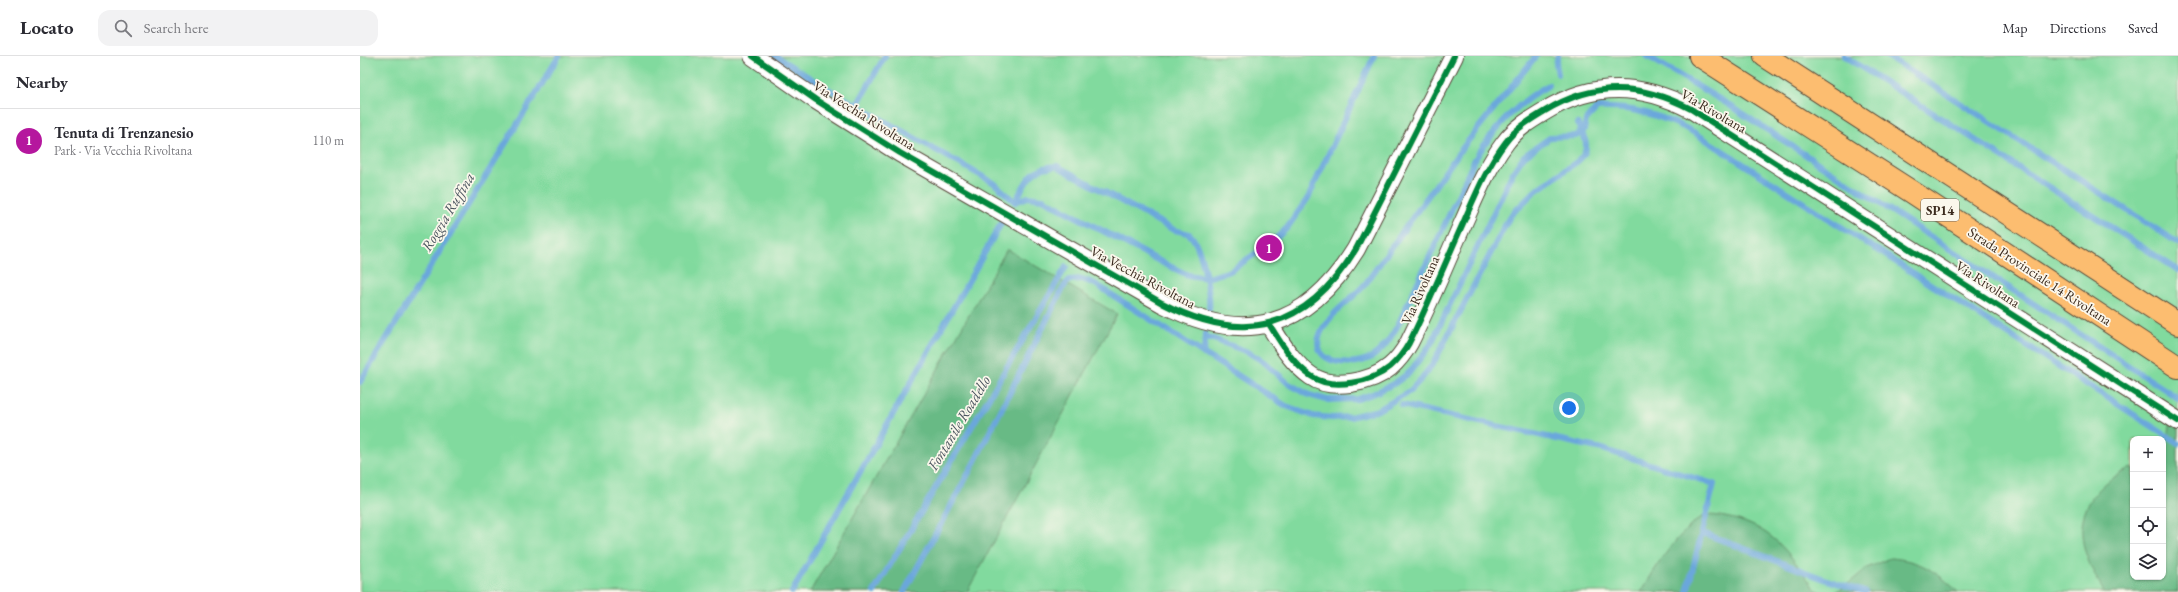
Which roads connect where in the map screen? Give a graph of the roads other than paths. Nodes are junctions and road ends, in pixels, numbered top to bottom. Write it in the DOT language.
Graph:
graph roads {
  1 [pos="753,56"];
  2 [pos="1454,56"];
  3 [pos="1700,56"];
  4 [pos="1765,56"];
  5 [pos="1269,324"];
  6 [pos="2178,324"];
  7 [pos="2178,367"];
  8 [pos="2178,421"];
  1 -- 5 [label="street, Via Vecchia Rivoltana"];
  2 -- 5 [label="street, Via Vecchia Rivoltana"];
  3 -- 7 [label="highway, Strada Provinciale 14 Rivoltana / SP14"];
  4 -- 6 [label="highway, SP14"];
  5 -- 8 [label="street, Via Rivoltana"];
}
